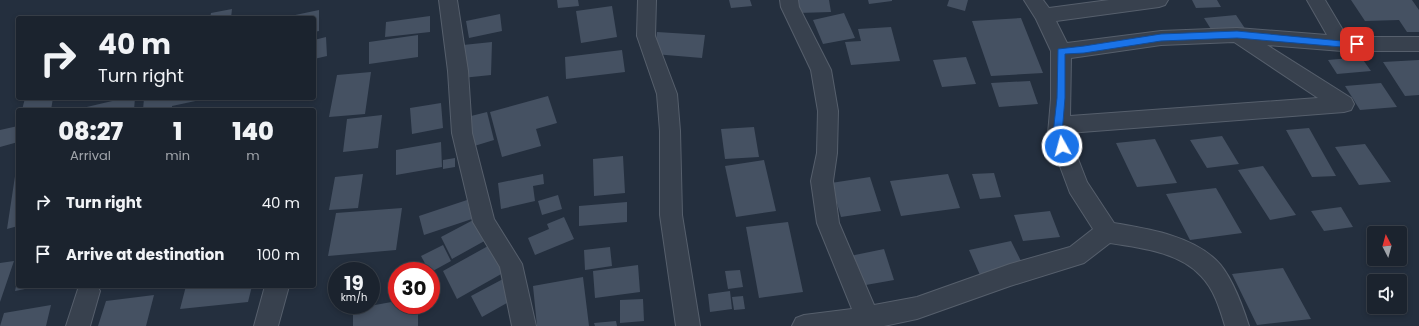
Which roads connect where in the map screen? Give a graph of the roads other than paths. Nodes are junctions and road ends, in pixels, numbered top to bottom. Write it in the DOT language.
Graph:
graph roads {
  1 [pos="448,0"];
  2 [pos="647,0"];
  3 [pos="789,0"];
  4 [pos="1159,0"];
  5 [pos="1316,0"];
  6 [pos="1038,8"];
  7 [pos="1237,35"];
  8 [pos="1342,44"];
  9 [pos="1419,44"];
  10 [pos="1061,51"];
  11 [pos="1060,125"];
  12 [pos="1107,232"];
  13 [pos="276,288"];
  14 [pos="88,291"];
  15 [pos="868,318"];
  16 [pos="78,326"];
  17 [pos="266,326"];
  18 [pos="524,326"];
  19 [pos="688,326"];
  20 [pos="804,326"];
  21 [pos="1237,326"];
  1 -- 18 [label="street"];
  2 -- 19 [label="street"];
  3 -- 15 [label="street"];
  4 -- 6 [label="street"];
  5 -- 8 [label="street"];
  6 -- 10 [label="street"];
  7 -- 8 [label="street"];
  7 -- 10 [label="street"];
  7 -- 11 [label="street"];
  8 -- 9 [label="street"];
  10 -- 11 [label="street"];
  11 -- 12 [label="street"];
  12 -- 15 [label="street"];
  12 -- 21 [label="street"];
  13 -- 17 [label="street"];
  14 -- 16 [label="street"];
  15 -- 20 [label="street"];
}
